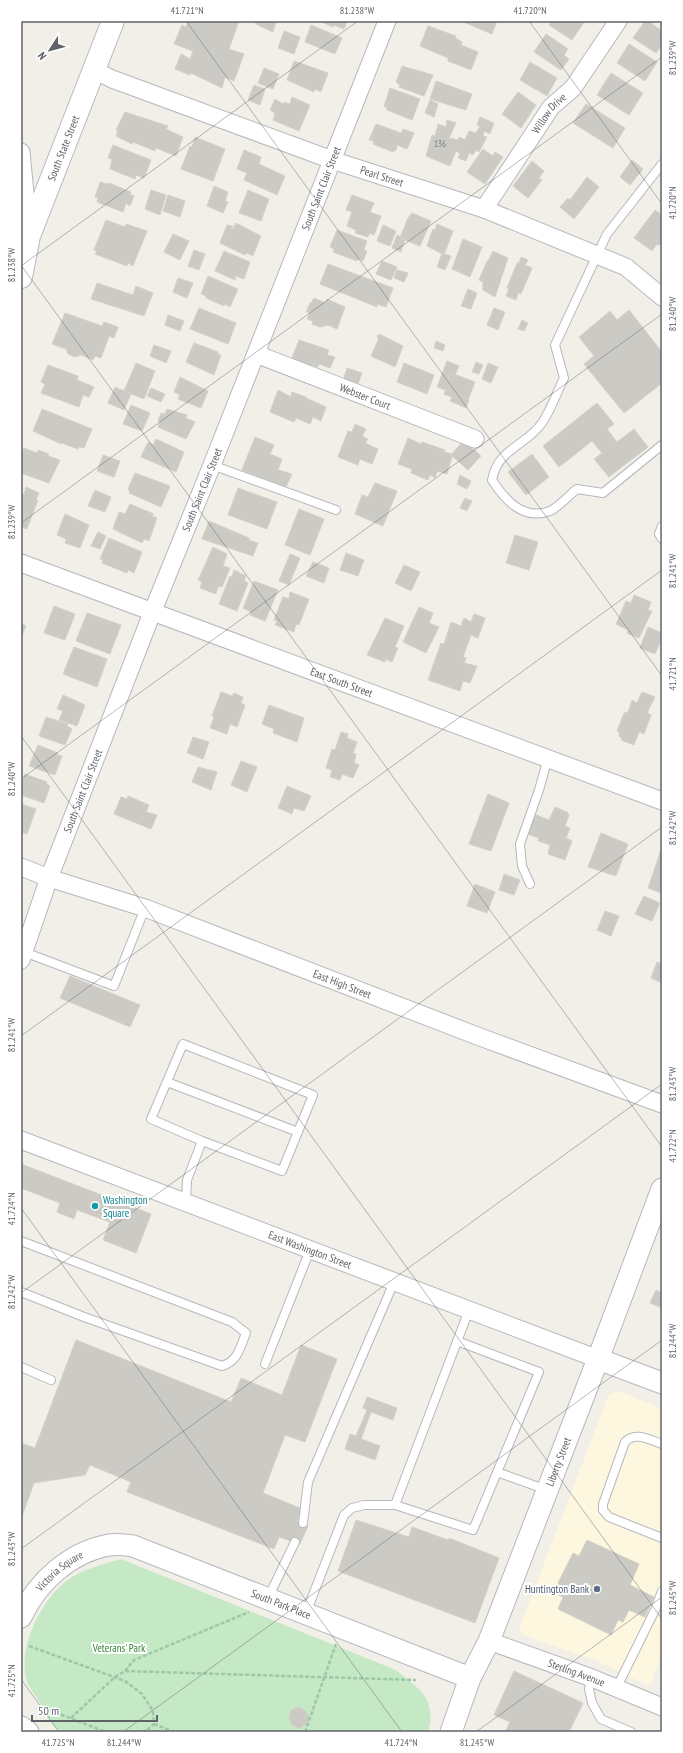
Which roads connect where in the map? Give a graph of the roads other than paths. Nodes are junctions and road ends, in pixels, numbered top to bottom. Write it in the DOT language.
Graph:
graph roads {
  1 [pos="113,21"];
  2 [pos="387,21"];
  3 [pos="618,21"];
  4 [pos="94,70"];
  5 [pos="21,152"];
  6 [pos="332,160"];
  7 [pos="662,164"];
  8 [pos="484,209"];
  9 [pos="29,236"];
  10 [pos="597,255"];
  11 [pos="21,277"];
  12 [pos="662,297"];
  13 [pos="256,354"];
  14 [pos="475,439"];
  15 [pos="662,445"];
  16 [pos="212,465"];
  17 [pos="336,510"];
  18 [pos="662,526"];
  19 [pos="662,539"];
  20 [pos="21,563"];
  21 [pos="152,613"];
  22 [pos="548,758"];
  23 [pos="662,801"];
  24 [pos="21,867"];
  25 [pos="49,878"];
  26 [pos="530,884"];
  27 [pos="145,908"];
  28 [pos="22,956"];
  29 [pos="167,1082"];
  30 [pos="662,1104"];
  31 [pos="298,1132"];
  32 [pos="21,1140"];
  33 [pos="202,1141"];
  34 [pos="662,1189"];
  35 [pos="186,1202"];
  36 [pos="21,1241"];
  37 [pos="310,1250"];
  38 [pos="394,1282"];
  39 [pos="21,1292"];
  40 [pos="469,1310"];
  41 [pos="457,1341"];
  42 [pos="598,1359"];
  43 [pos="265,1364"];
  44 [pos="21,1367"];
  45 [pos="50,1380"];
  46 [pos="662,1383"];
  47 [pos="662,1444"];
  48 [pos="497,1472"];
  49 [pos="548,1490"];
  50 [pos="395,1505"];
  51 [pos="303,1523"];
  52 [pos="662,1538"];
  53 [pos="295,1542"];
  54 [pos="89,1550"];
  55 [pos="662,1591"];
  56 [pos="268,1598"];
  57 [pos="306,1613"];
  58 [pos="21,1617"];
  59 [pos="489,1641"];
  60 [pos="470,1678"];
  61 [pos="592,1678"];
  62 [pos="616,1689"];
  63 [pos="662,1707"];
  64 [pos="21,1727"];
  65 [pos="28,1732"];
  66 [pos="451,1732"];
  67 [pos="632,1732"];
  1 -- 4 [label="main road, South State Street"];
  2 -- 6 [label="street, South Saint Clair Street"];
  3 -- 8 [label="street, Willow Drive"];
  4 -- 6 [label="street, Pearl Street"];
  4 -- 9 [label="main road, South State Street"];
  5 -- 9 [label="street"];
  6 -- 8 [label="street, Pearl Street"];
  6 -- 13 [label="street, South Saint Clair Street"];
  7 -- 10 [label="lane"];
  8 -- 10 [label="street, Pearl Street"];
  9 -- 11 [label="main road, South State Street"];
  10 -- 12 [label="street, Pearl Street"];
  10 -- 15 [label="lane"];
  13 -- 14 [label="street, Webster Court"];
  13 -- 16 [label="street, South Saint Clair Street"];
  16 -- 17 [label="lane"];
  16 -- 21 [label="street, South Saint Clair Street"];
  18 -- 19 [label="lane"];
  20 -- 21 [label="street, East South Street"];
  21 -- 22 [label="street, East South Street"];
  21 -- 25 [label="street, South Saint Clair Street"];
  22 -- 23 [label="street, East South Street"];
  22 -- 26 [label="lane"];
  24 -- 25 [label="street, East High Street"];
  25 -- 27 [label="street, East High Street"];
  25 -- 28 [label="street, South Saint Clair Street"];
  27 -- 28 [label="lane"];
  27 -- 30 [label="street, East High Street"];
  29 -- 31 [label="lane"];
  29 -- 31 [label="lane"];
  29 -- 33 [label="lane"];
  31 -- 33 [label="lane"];
  32 -- 35 [label="street, East Washington Street"];
  33 -- 35 [label="lane"];
  34 -- 42 [label="street, Liberty Street"];
  35 -- 37 [label="street, East Washington Street"];
  36 -- 39 [label="lane"];
  37 -- 38 [label="street, East Washington Street"];
  37 -- 43 [label="lane"];
  38 -- 40 [label="street, East Washington Street"];
  38 -- 51 [label="lane"];
  40 -- 41 [label="lane"];
  40 -- 42 [label="street, East Washington Street"];
  41 -- 48 [label="lane"];
  41 -- 50 [label="lane"];
  42 -- 46 [label="street"];
  42 -- 49 [label="street, Liberty Street"];
  44 -- 45 [label="lane"];
  47 -- 52 [label="lane"];
  48 -- 49 [label="lane"];
  48 -- 50 [label="lane"];
  49 -- 59 [label="street, Liberty Street"];
  50 -- 57 [label="lane"];
  53 -- 56 [label="lane"];
  54 -- 56 [label="street, South Park Place"];
  54 -- 58 [label="street, Victoria Square"];
  55 -- 62 [label="lane"];
  56 -- 57 [label="street, South Park Place"];
  57 -- 60 [label="street, South Park Place"];
  59 -- 60 [label="street, Liberty Street"];
  59 -- 61 [label="street, Sterling Avenue"];
  60 -- 66 [label="street, Liberty Street"];
  61 -- 62 [label="street, Sterling Avenue"];
  61 -- 67 [label="lane"];
  62 -- 63 [label="street, Sterling Avenue"];
  64 -- 65 [label="street"];
}
